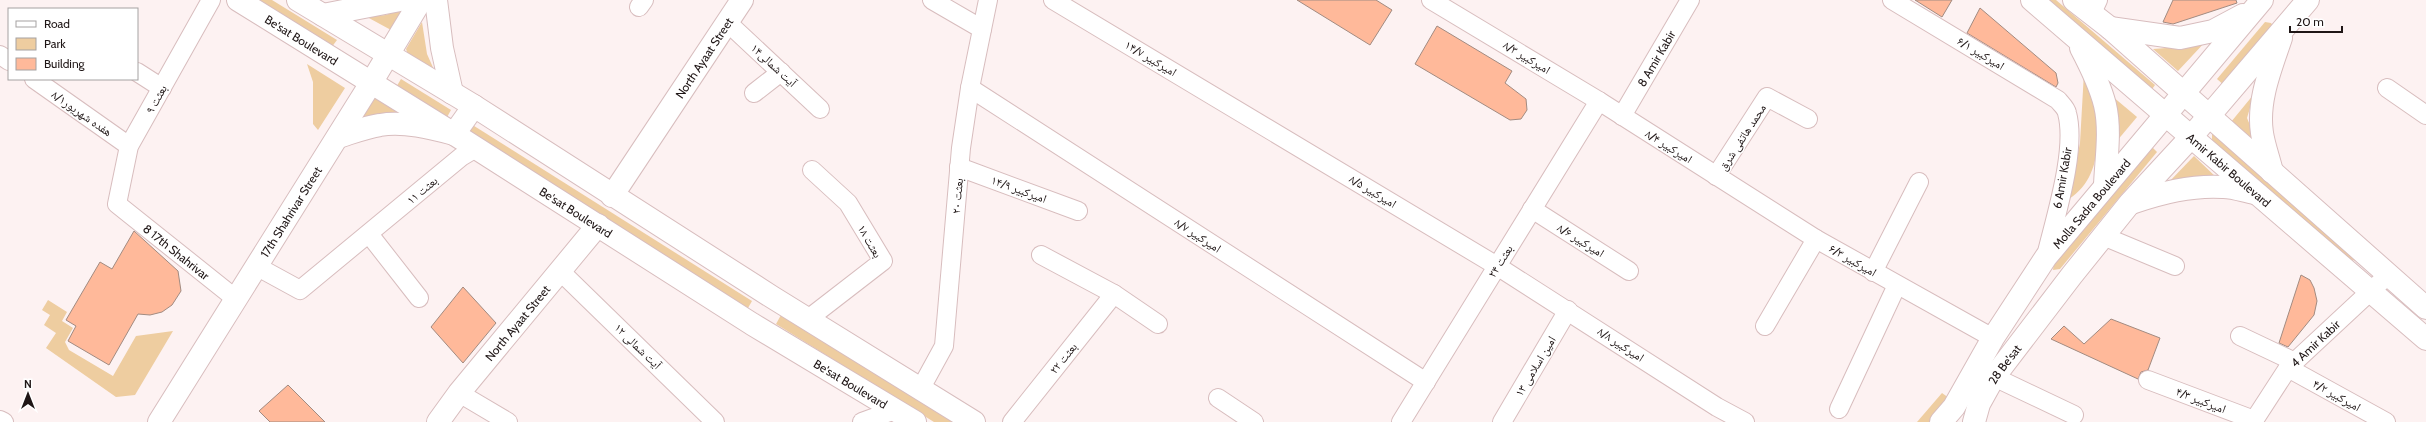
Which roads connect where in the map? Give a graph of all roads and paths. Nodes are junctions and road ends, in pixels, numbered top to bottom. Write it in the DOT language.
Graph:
graph roads {
  1 [pos="211,0"];
  2 [pos="238,0"];
  3 [pos="298,0"];
  4 [pos="400,0"];
  5 [pos="421,0"];
  6 [pos="436,0"];
  7 [pos="742,0"];
  8 [pos="932,0"];
  9 [pos="988,0"];
  10 [pos="1053,0"];
  11 [pos="1431,0"];
  12 [pos="1690,0"];
  13 [pos="2032,0"];
  14 [pos="2074,0"];
  15 [pos="2308,0"];
  16 [pos="1898,3"];
  17 [pos="2259,4"];
  18 [pos="2094,8"];
  19 [pos="323,15"];
  20 [pos="727,22"];
  21 [pos="2286,25"];
  22 [pos="982,28"];
  23 [pos="2110,28"];
  24 [pos="2076,38"];
  25 [pos="382,50"];
  26 [pos="781,72"];
  27 [pos="138,73"];
  28 [pos="35,80"];
  29 [pos="365,80"];
  30 [pos="162,88"];
  31 [pos="970,88"];
  32 [pos="2387,88"];
  33 [pos="452,93"];
  34 [pos="754,93"];
  35 [pos="2183,93"];
  36 [pos="2058,100"];
  37 [pos="1599,101"];
  38 [pos="474,106"];
  39 [pos="820,109"];
  40 [pos="2426,114"];
  41 [pos="2165,115"];
  42 [pos="1248,116"];
  43 [pos="1622,116"];
  44 [pos="2209,116"];
  45 [pos="1808,118"];
  46 [pos="454,134"];
  47 [pos="338,137"];
  48 [pos="2191,137"];
  49 [pos="129,146"];
  50 [pos="476,148"];
  51 [pos="959,167"];
  52 [pos="812,170"];
  53 [pos="2272,172"];
  54 [pos="1716,176"];
  55 [pos="1919,182"];
  56 [pos="2105,185"];
  57 [pos="2257,194"];
  58 [pos="612,196"];
  59 [pos="298,200"];
  60 [pos="2130,203"];
  61 [pos="117,204"];
  62 [pos="1532,209"];
  63 [pos="1078,211"];
  64 [pos="598,225"];
  65 [pos="369,234"];
  66 [pos="2104,236"];
  67 [pos="1816,239"];
  68 [pos="1041,255"];
  69 [pos="2046,257"];
  70 [pos="256,266"];
  71 [pos="1497,266"];
  72 [pos="2175,266"];
  73 [pos="560,271"];
  74 [pos="1629,271"];
  75 [pos="1873,272"];
  76 [pos="2388,275"];
  77 [pos="1897,285"];
  78 [pos="2372,291"];
  79 [pos="1114,294"];
  80 [pos="772,297"];
  81 [pos="418,298"];
  82 [pos="236,299"];
  83 [pos="2426,308"];
  84 [pos="1568,310"];
  85 [pos="808,319"];
  86 [pos="752,324"];
  87 [pos="1158,324"];
  88 [pos="1765,326"];
  89 [pos="2240,336"];
  90 [pos="1993,338"];
  91 [pos="2426,339"];
  92 [pos="2292,365"];
  93 [pos="1994,377"];
  94 [pos="2148,380"];
  95 [pos="1426,382"];
  96 [pos="922,388"];
  97 [pos="459,393"];
  98 [pos="1218,398"];
  99 [pos="1839,409"];
  100 [pos="895,410"];
  101 [pos="2074,415"];
  102 [pos="0,420"];
  103 [pos="2254,421"];
  104 [pos="4,422"];
  105 [pos="159,422"];
  106 [pos="438,422"];
  107 [pos="508,422"];
  108 [pos="715,422"];
  109 [pos="862,422"];
  110 [pos="915,422"];
  111 [pos="974,422"];
  112 [pos="1012,422"];
  113 [pos="1254,422"];
  114 [pos="1401,422"];
  115 [pos="1502,422"];
  116 [pos="1745,422"];
  117 [pos="1941,422"];
  118 [pos="1974,422"];
  119 [pos="2386,422"];
  1 -- 30 [label="street, ۹ بعثت"];
  2 -- 29 [label="main road, Be'sat Boulevard"];
  3 -- 19 [label="main road"];
  4 -- 19 [label="main road"];
  5 -- 25 [label="main road"];
  6 -- 33 [label="main road"];
  7 -- 20 [label="main road, North Ayaat Street"];
  8 -- 22 [label="street"];
  9 -- 22 [label="street, بعثت ۲۰"];
  10 -- 42 [label="street, امیرکبیر ۱۴/۷"];
  11 -- 37 [label="street, امیرکبیر ۸/۳"];
  12 -- 43 [label="street, 8 Amir Kabir"];
  13 -- 24 [label="main road, Amir Kabir Boulevard"];
  14 -- 18 [label="main road"];
  15 -- 21 [label="main road"];
  16 -- 36 [label="street, امیرکبیر ۶/۱"];
  17 -- 21 [label="main road"];
  17 -- 23 [label="main road"];
  17 -- 35 [label="main road, Molla Sadra Boulevard"];
  18 -- 23 [label="main road"];
  19 -- 25 [label="main road"];
  20 -- 26 [label="street, آیت شمالی۱۴"];
  20 -- 58 [label="main road, North Ayaat Street"];
  21 -- 44 [label="main road"];
  21 -- 53 [label="main road"];
  22 -- 31 [label="street, بعثت ۲۰"];
  23 -- 35 [label="main road"];
  24 -- 41 [label="main road, Amir Kabir Boulevard"];
  24 -- 56 [label="main road"];
  25 -- 29 [label="main road"];
  25 -- 33 [label="main road"];
  26 -- 34 [label="street"];
  26 -- 39 [label="street, آیت شمالی۱۴"];
  27 -- 30 [label="street"];
  28 -- 49 [label="street, هفده شهریور۸/۱"];
  29 -- 46 [label="main road, Be'sat Boulevard"];
  29 -- 47 [label="main road, 17th Shahrivar Street"];
  29 -- 59 [label="main road"];
  30 -- 49 [label="street, ۹ بعثت"];
  31 -- 51 [label="street, بعثت ۲۰"];
  31 -- 95 [label="street, امیرکبیر ۸/۷"];
  32 -- 40 [label="street"];
  33 -- 38 [label="main road"];
  35 -- 41 [label="main road, Molla Sadra Boulevard"];
  35 -- 44 [label="main road"];
  36 -- 69 [label="street, 6 Amir Kabir"];
  37 -- 43 [label="street, امیرکبیر ۸/۳"];
  37 -- 62 [label="street, بعثت ۲۴"];
  38 -- 46 [label="main road"];
  38 -- 58 [label="main road"];
  41 -- 48 [label="main road, Amir Kabir Boulevard"];
  41 -- 56 [label="main road, Molla Sadra Boulevard"];
  42 -- 71 [label="street, امیرکبیر ۸/۵"];
  43 -- 54 [label="street, امیرکبیر ۸/۴"];
  44 -- 48 [label="main road"];
  44 -- 53 [label="main road"];
  45 -- 54 [label="street, محمد هاتفی شرق"];
  46 -- 47 [label="main road"];
  46 -- 50 [label="main road, Be'sat Boulevard"];
  47 -- 59 [label="main road, 17th Shahrivar Street"];
  48 -- 57 [label="main road, Amir Kabir Boulevard"];
  48 -- 60 [label="main road"];
  49 -- 61 [label="street, ۹ بعثت"];
  50 -- 64 [label="main road, Be'sat Boulevard"];
  50 -- 65 [label="street, بعثت ۱۱"];
  51 -- 63 [label="street, امیرکبیر ۱۴/۹"];
  51 -- 96 [label="street, بعثت ۲۰"];
  52 -- 85 [label="street, بعثت ۱۸"];
  53 -- 76 [label="main road"];
  54 -- 67 [label="street, امیرکبیر ۶/۳"];
  55 -- 75 [label="street"];
  56 -- 69 [label="main road, Molla Sadra Boulevard"];
  57 -- 60 [label="main road"];
  57 -- 78 [label="main road, Amir Kabir Boulevard"];
  58 -- 80 [label="main road"];
  59 -- 70 [label="main road, 17th Shahrivar Street"];
  60 -- 66 [label="main road"];
  61 -- 82 [label="street, 8 17th Shahrivar"];
  62 -- 71 [label="street, بعثت ۲۴"];
  62 -- 74 [label="street, امیرکبیر ۸/۶"];
  64 -- 73 [label="main road, North Ayaat Street"];
  64 -- 86 [label="main road, Be'sat Boulevard"];
  65 -- 70 [label="street, بعثت ۱۱"];
  65 -- 81 [label="street"];
  66 -- 72 [label="street"];
  66 -- 93 [label="main road, 28 Be'sat"];
  67 -- 75 [label="street, امیرکبیر ۶/۳"];
  67 -- 88 [label="street"];
  68 -- 79 [label="street"];
  69 -- 90 [label="main road, Molla Sadra Boulevard"];
  70 -- 82 [label="main road, 17th Shahrivar Street"];
  71 -- 84 [label="street, امیرکبیر ۸/۸"];
  71 -- 95 [label="street, بعثت ۲۴"];
  73 -- 97 [label="main road, North Ayaat Street"];
  73 -- 108 [label="street, آیت شمالی ۱۲"];
  75 -- 77 [label="street, امیرکبیر ۶/۳"];
  76 -- 78 [label="street, 4 Amir Kabir"];
  76 -- 83 [label="main road"];
  77 -- 90 [label="street, امیرکبیر ۶/۳"];
  77 -- 99 [label="street"];
  78 -- 91 [label="main road, Amir Kabir Boulevard"];
  78 -- 92 [label="street, 4 Amir Kabir"];
  79 -- 87 [label="street"];
  79 -- 112 [label="street, بعثت ۲۲"];
  80 -- 85 [label="main road"];
  80 -- 86 [label="main road"];
  82 -- 105 [label="main road, 17th Shahrivar Street"];
  84 -- 115 [label="street, امین اسلامی ۱۳"];
  84 -- 116 [label="street, امیرکبیر ۸/۸"];
  85 -- 96 [label="main road"];
  86 -- 100 [label="main road, Be'sat Boulevard"];
  89 -- 92 [label="street, امیرکبیر ۴/۲"];
  90 -- 117 [label="main road, Molla Sadra Boulevard"];
  92 -- 103 [label="street, 4 Amir Kabir"];
  92 -- 119 [label="street, امیرکبیر ۴/۲"];
  93 -- 101 [label="street"];
  93 -- 118 [label="main road, 28 Be'sat"];
  94 -- 103 [label="street, امیرکبیر ۴/۳"];
  95 -- 114 [label="street, بعثت ۲۴"];
  96 -- 111 [label="main road"];
  97 -- 106 [label="main road, North Ayaat Street"];
  97 -- 107 [label="street"];
  98 -- 113 [label="street"];
  100 -- 109 [label="street"];
  100 -- 110 [label="main road, Be'sat Boulevard"];
  102 -- 104 [label="street"];
}
